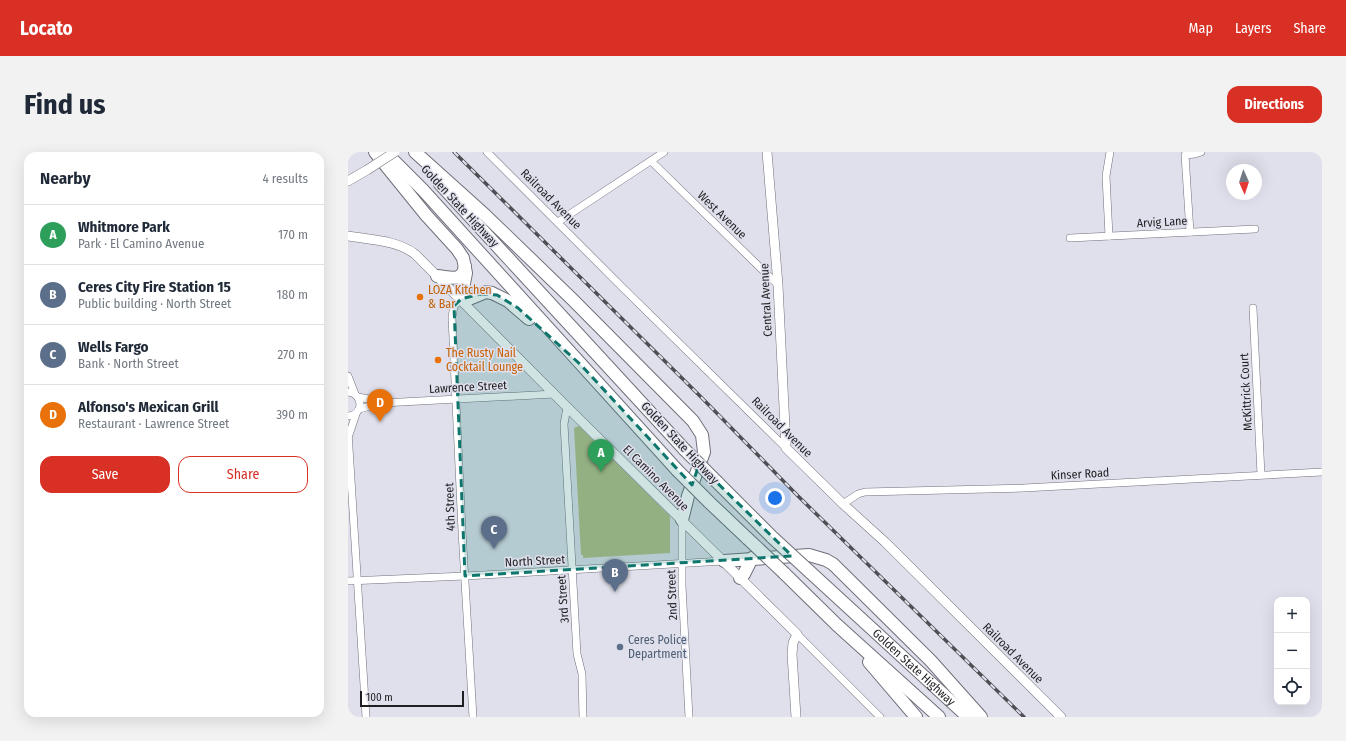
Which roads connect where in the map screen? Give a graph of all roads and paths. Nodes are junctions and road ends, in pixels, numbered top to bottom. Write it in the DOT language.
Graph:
graph roads {
  1 [pos="375,152"];
  2 [pos="385,152"];
  3 [pos="395,152"];
  4 [pos="410,152"];
  5 [pos="415,152"];
  6 [pos="487,152"];
  7 [pos="664,152"];
  8 [pos="767,152"];
  9 [pos="1110,152"];
  10 [pos="1201,152"];
  11 [pos="651,161"];
  12 [pos="348,181"];
  13 [pos="558,222"];
  14 [pos="1255,229"];
  15 [pos="1190,232"];
  16 [pos="348,236"];
  17 [pos="1109,236"];
  18 [pos="1070,238"];
  19 [pos="465,264"];
  20 [pos="437,276"];
  21 [pos="778,284"];
  22 [pos="461,299"];
  23 [pos="1253,308"];
  24 [pos="581,365"];
  25 [pos="348,376"];
  26 [pos="556,394"];
  27 [pos="354,395"];
  28 [pos="455,399"];
  29 [pos="382,403"];
  30 [pos="567,407"];
  31 [pos="358,411"];
  32 [pos="348,416"];
  33 [pos="348,434"];
  34 [pos="786,448"];
  35 [pos="1322,472"];
  36 [pos="1261,475"];
  37 [pos="843,504"];
  38 [pos="682,520"];
  39 [pos="752,558"];
  40 [pos="724,561"];
  41 [pos="682,563"];
  42 [pos="572,570"];
  43 [pos="465,576"];
  44 [pos="740,578"];
  45 [pos="348,581"];
  46 [pos="358,581"];
  47 [pos="837,625"];
  48 [pos="798,634"];
  49 [pos="366,717"];
  50 [pos="473,717"];
  51 [pos="583,717"];
  52 [pos="689,717"];
  53 [pos="796,717"];
  54 [pos="880,717"];
  55 [pos="916,717"];
  56 [pos="939,717"];
  57 [pos="968,717"];
  58 [pos="981,717"];
  59 [pos="1061,717"];
  1 -- 19 [label="highway"];
  2 -- 24 [label="highway, Golden State Highway"];
  3 -- 12 [label="street, bridge"];
  4 -- 57 [label="highway, Golden State Highway, bridge"];
  5 -- 38 [label="highway"];
  6 -- 13 [label="street, Railroad Avenue"];
  7 -- 11 [label="street"];
  8 -- 21 [label="street, Central Avenue"];
  9 -- 17 [label="street"];
  10 -- 15 [label="street"];
  11 -- 13 [label="street"];
  11 -- 21 [label="street, West Avenue"];
  13 -- 34 [label="street, Railroad Avenue"];
  14 -- 15 [label="street, Arvig Lane"];
  15 -- 17 [label="street, Arvig Lane"];
  16 -- 20 [label="street, El Camino Avenue"];
  17 -- 18 [label="street, Arvig Lane"];
  19 -- 20 [label="highway"];
  19 -- 22 [label="highway"];
  20 -- 22 [label="street, El Camino Avenue"];
  21 -- 34 [label="street, Central Avenue"];
  22 -- 24 [label="highway"];
  22 -- 26 [label="street, El Camino Avenue"];
  22 -- 28 [label="street, 4th Street"];
  23 -- 36 [label="street, McKittrick Court"];
  24 -- 47 [label="highway, Golden State Highway, bridge"];
  25 -- 27 [label="street"];
  26 -- 28 [label="street, Lawrence Street"];
  26 -- 30 [label="street, El Camino Avenue"];
  27 -- 29 [label="street, Lawrence Street"];
  27 -- 31 [label="street"];
  28 -- 29 [label="street, Lawrence Street"];
  28 -- 43 [label="street, 4th Street"];
  29 -- 31 [label="street, Lawrence Street"];
  30 -- 38 [label="street, El Camino Avenue"];
  30 -- 42 [label="street, 3rd Street"];
  31 -- 32 [label="street, Lawrence Street"];
  31 -- 33 [label="street"];
  33 -- 46 [label="street"];
  34 -- 37 [label="street, Railroad Avenue"];
  35 -- 36 [label="street, Kinser Road"];
  36 -- 37 [label="street, Kinser Road"];
  37 -- 59 [label="street, Railroad Avenue"];
  38 -- 40 [label="street, El Camino Avenue"];
  38 -- 41 [label="street, 2nd Street"];
  39 -- 40 [label="highway"];
  39 -- 44 [label="highway"];
  39 -- 58 [label="highway"];
  40 -- 41 [label="street, North Street"];
  40 -- 44 [label="street, El Camino Avenue"];
  41 -- 42 [label="street, North Street"];
  41 -- 52 [label="street, 2nd Street"];
  42 -- 43 [label="street, North Street"];
  42 -- 51 [label="street, 3rd Street"];
  43 -- 46 [label="street, North Street"];
  43 -- 50 [label="street, 4th Street"];
  44 -- 48 [label="street, El Camino Avenue"];
  45 -- 46 [label="street, North Street"];
  46 -- 49 [label="street"];
  47 -- 55 [label="highway"];
  47 -- 56 [label="highway, Golden State Highway"];
  48 -- 53 [label="street"];
  48 -- 54 [label="street, El Camino Avenue"];
}
